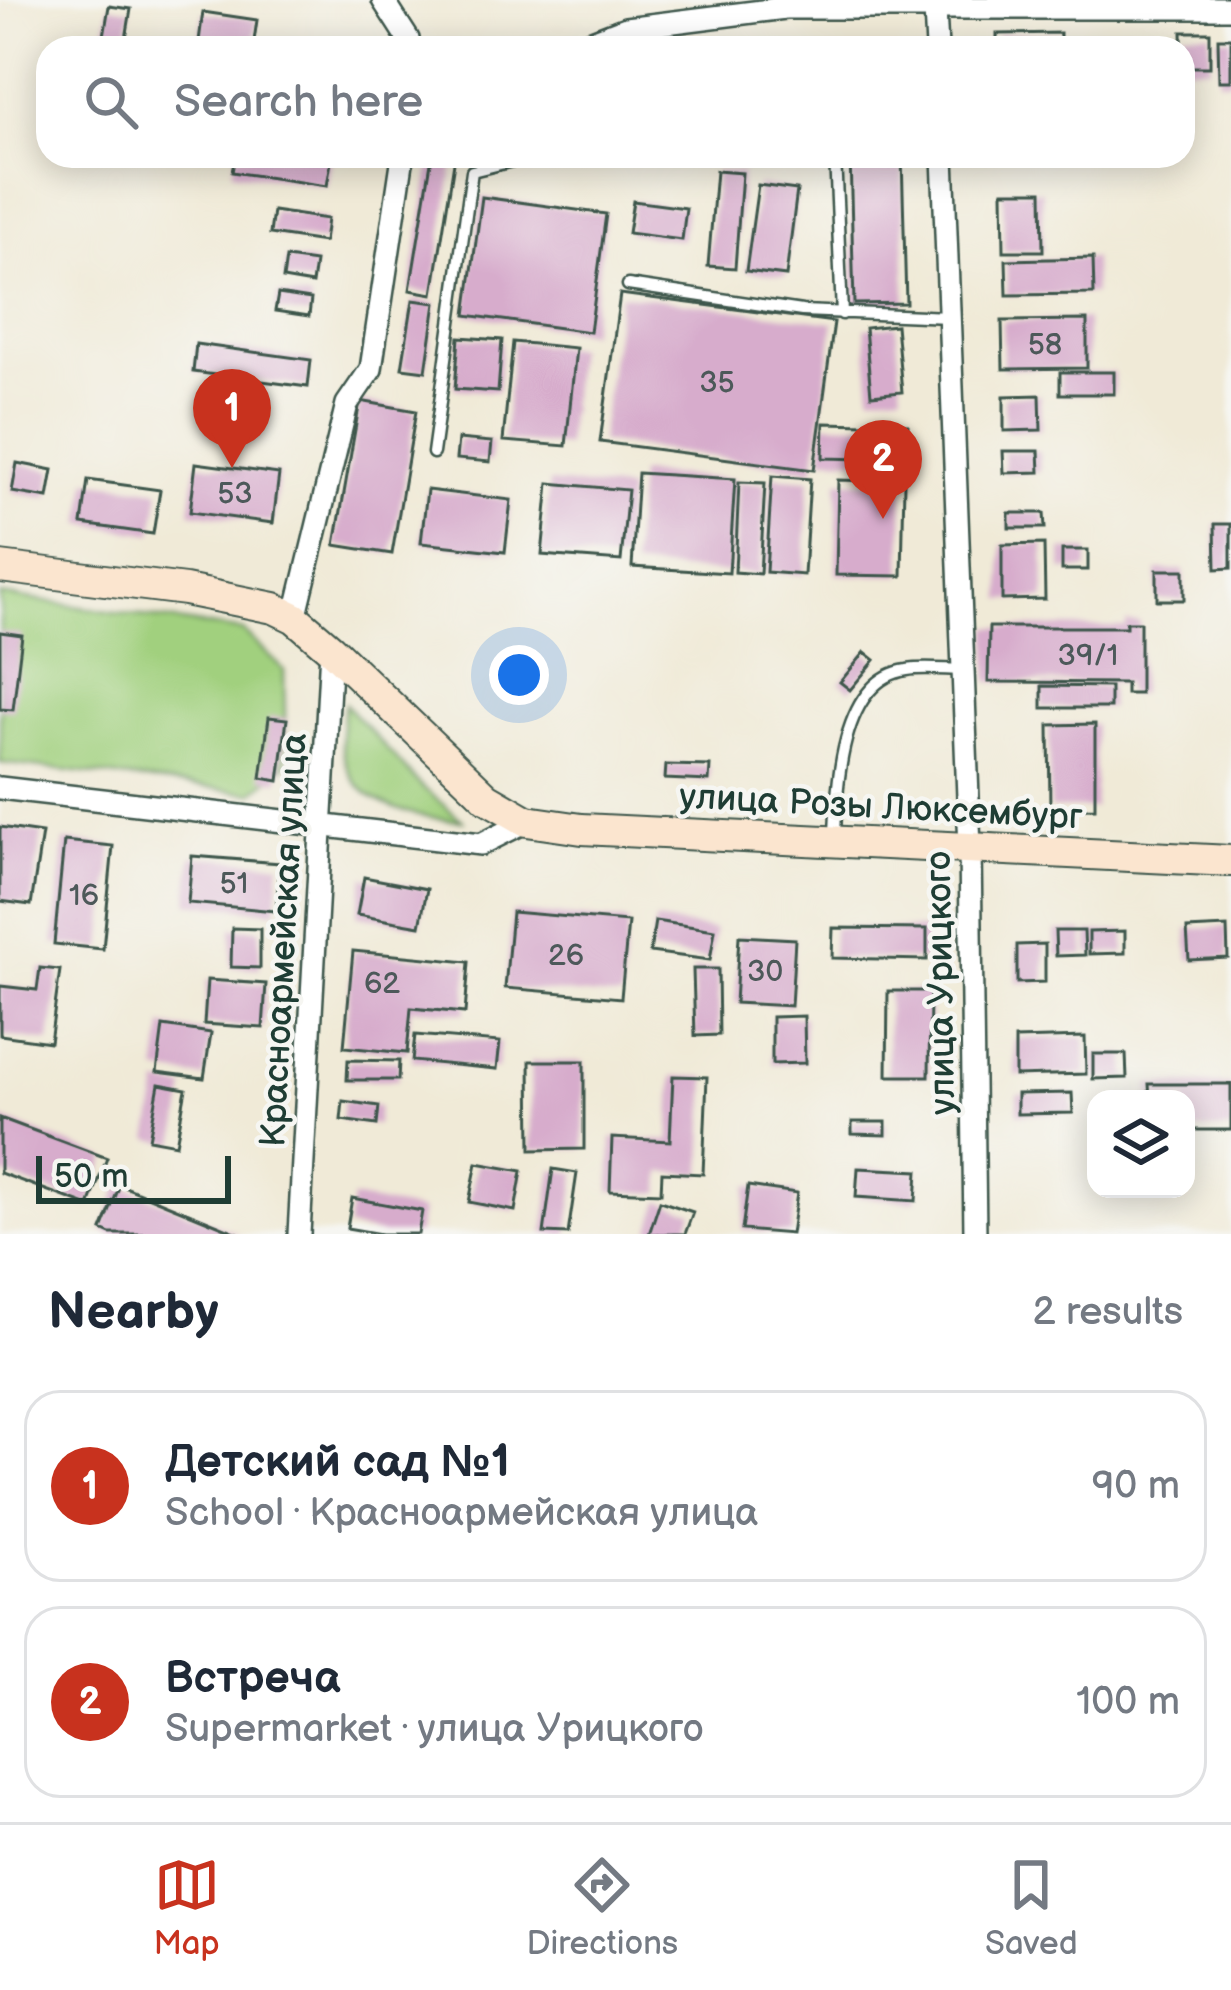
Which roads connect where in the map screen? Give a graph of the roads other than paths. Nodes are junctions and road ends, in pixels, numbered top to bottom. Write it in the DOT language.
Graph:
graph roads {
  1 [pos="383,0"];
  2 [pos="1231,8"];
  3 [pos="934,10"];
  4 [pos="406,36"];
  5 [pos="605,36"];
  6 [pos="936,36"];
  7 [pos="401,168"];
  8 [pos="484,168"];
  9 [pos="836,168"];
  10 [pos="944,168"];
  11 [pos="628,285"];
  12 [pos="842,314"];
  13 [pos="952,317"];
  14 [pos="433,453"];
  15 [pos="0,567"];
  16 [pos="296,618"];
  17 [pos="332,650"];
  18 [pos="964,670"];
  19 [pos="0,788"];
  20 [pos="527,821"];
  21 [pos="322,825"];
  22 [pos="835,842"];
  23 [pos="970,849"];
  24 [pos="1231,861"];
  25 [pos="298,1234"];
  26 [pos="975,1234"];
  1 -- 4 [label="street"];
  2 -- 3 [label="street"];
  3 -- 5 [label="street"];
  3 -- 6 [label="street"];
  7 -- 16 [label="street"];
  8 -- 14 [label="lane"];
  9 -- 12 [label="lane"];
  10 -- 13 [label="street, улица Урицкого"];
  11 -- 12 [label="lane"];
  12 -- 13 [label="lane"];
  13 -- 18 [label="street, улица Урицкого"];
  15 -- 16 [label="main road, улица Розы Люксембург"];
  16 -- 17 [label="main road, улица Розы Люксембург"];
  17 -- 20 [label="main road, улица Розы Люксембург"];
  17 -- 21 [label="street, Красноармейская улица"];
  18 -- 22 [label="lane"];
  18 -- 23 [label="street, улица Урицкого"];
  19 -- 21 [label="street"];
  20 -- 21 [label="street"];
  20 -- 22 [label="main road, улица Розы Люксембург"];
  21 -- 25 [label="street, Красноармейская улица"];
  22 -- 23 [label="main road, улица Розы Люксембург"];
  23 -- 24 [label="main road, улица Розы Люксембург"];
  23 -- 26 [label="street, улица Урицкого"];
}
